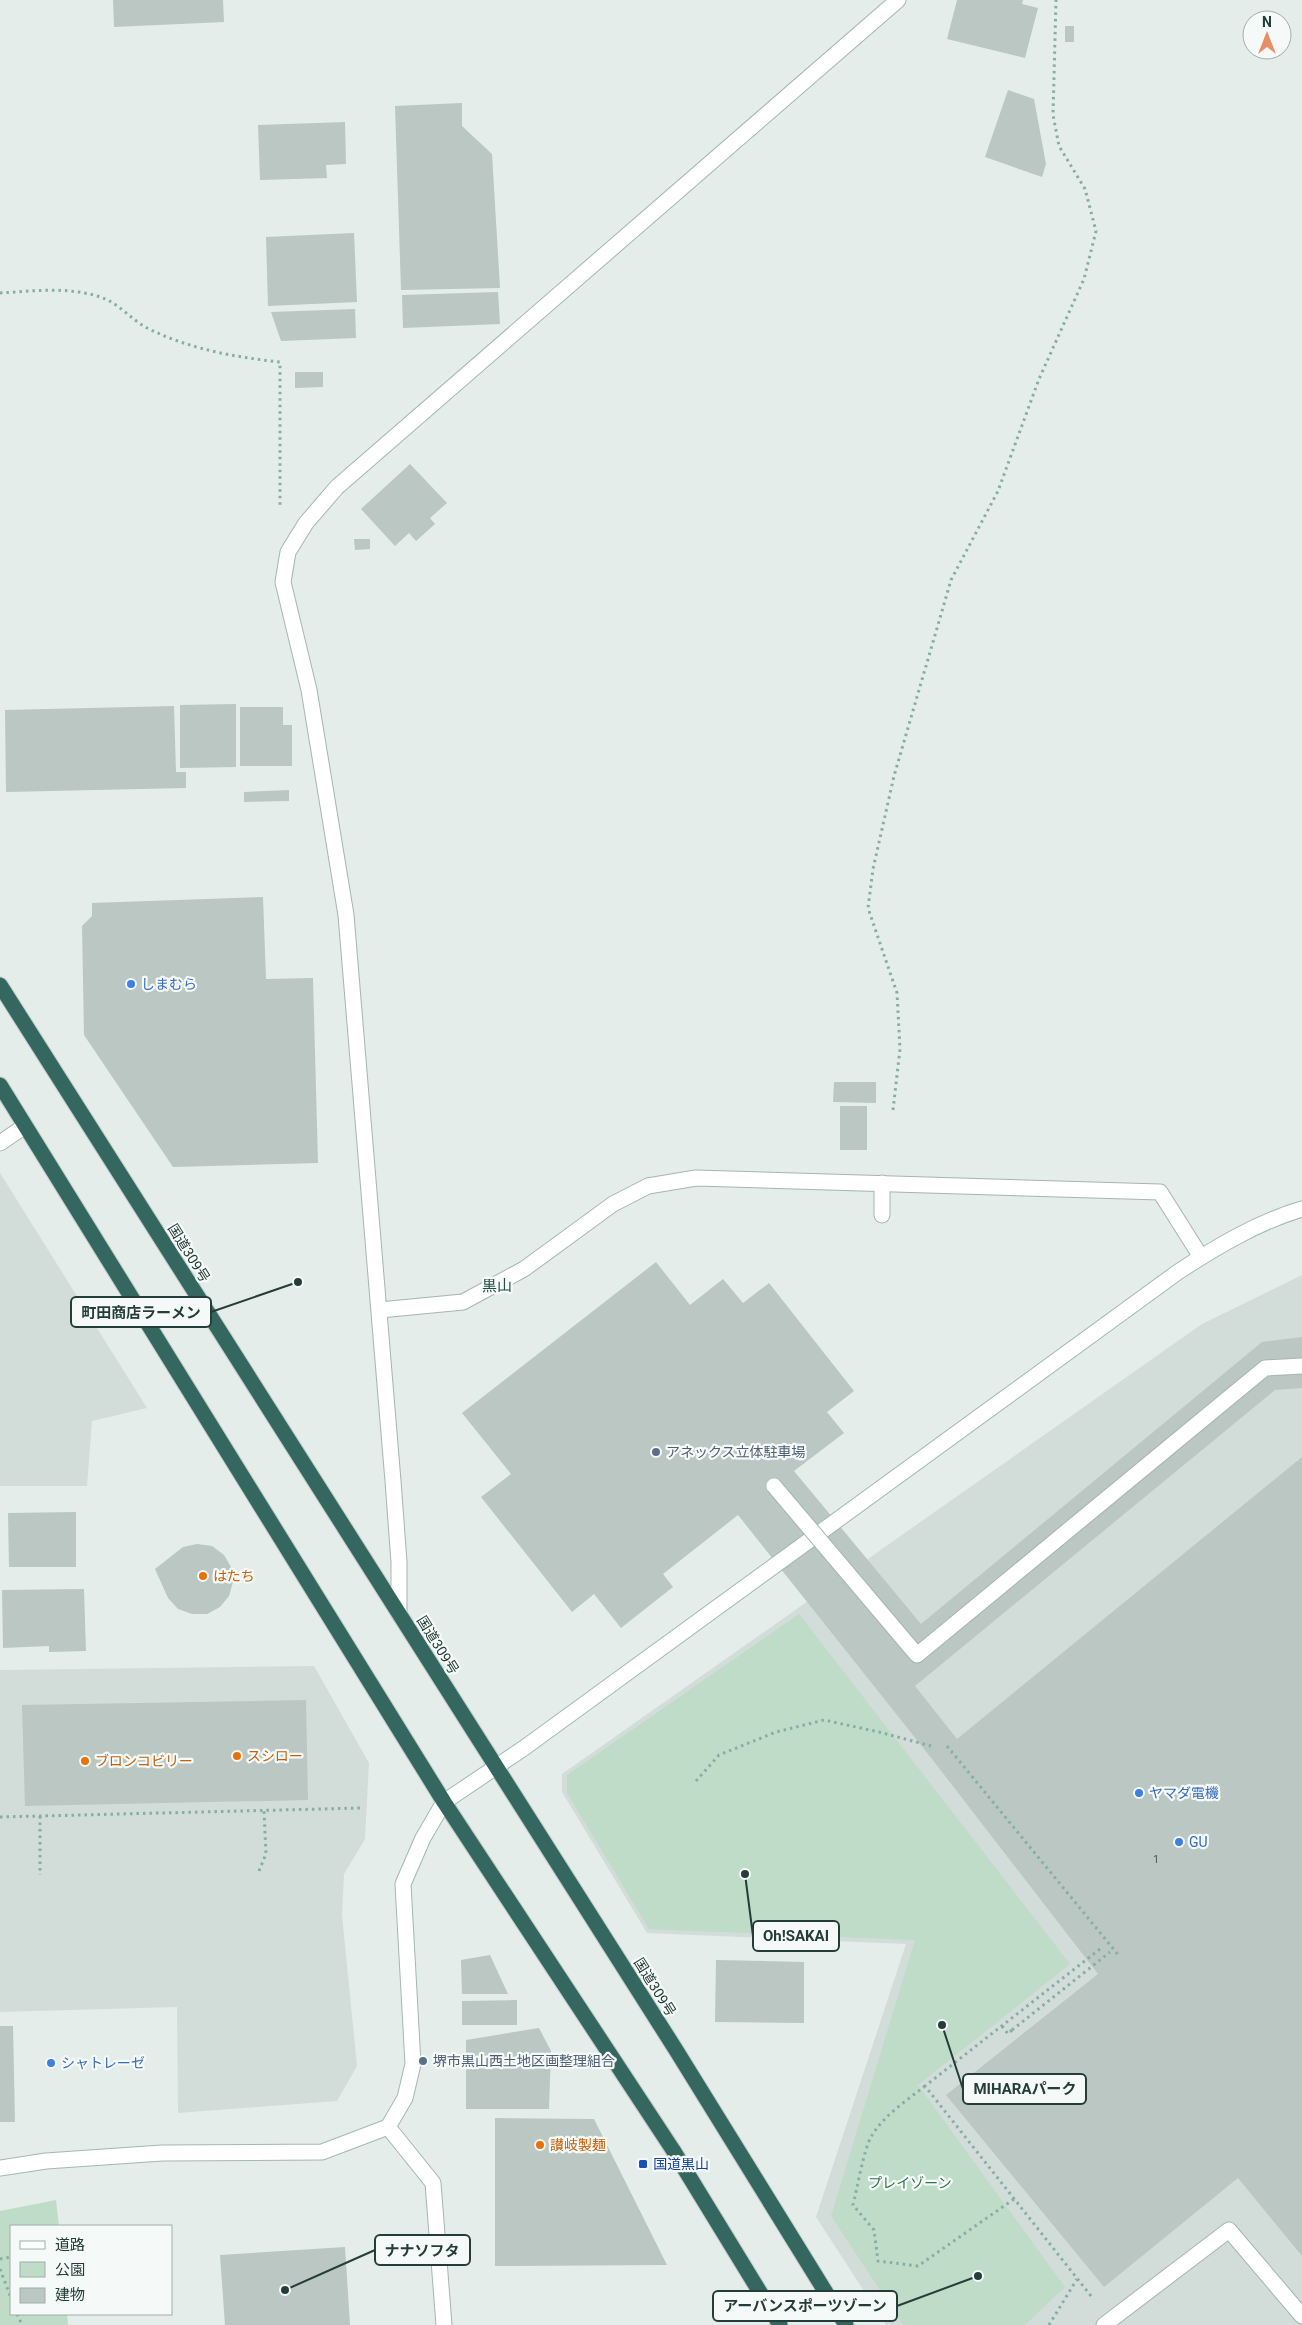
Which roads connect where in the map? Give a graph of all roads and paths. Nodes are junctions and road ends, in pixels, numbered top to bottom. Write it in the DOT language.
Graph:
graph roads {
  1 [pos="898,0"];
  2 [pos="1056,0"];
  3 [pos="0,293"];
  4 [pos="288,552"];
  5 [pos="0,985"];
  6 [pos="0,1085"];
  7 [pos="892,1110"];
  8 [pos="25,1126"];
  9 [pos="0,1143"];
  10 [pos="882,1183"];
  11 [pos="1302,1209"];
  12 [pos="882,1215"];
  13 [pos="1201,1257"];
  14 [pos="380,1310"];
  15 [pos="1302,1366"];
  16 [pos="774,1486"];
  17 [pos="399,1614"];
  18 [pos="931,1746"];
  19 [pos="947,1746"];
  20 [pos="496,1768"];
  21 [pos="696,1781"];
  22 [pos="444,1802"];
  23 [pos="361,1808"];
  24 [pos="264,1810"];
  25 [pos="40,1816"];
  26 [pos="0,1817"];
  27 [pos="259,1871"];
  28 [pos="40,1875"];
  29 [pos="1100,1949"];
  30 [pos="1112,1951"];
  31 [pos="1120,1957"];
  32 [pos="1002,2026"];
  33 [pos="925,2086"];
  34 [pos="388,2127"];
  35 [pos="0,2168"];
  36 [pos="1014,2199"];
  37 [pos="0,2269"];
  38 [pos="1077,2279"];
  39 [pos="10,2295"];
  40 [pos="1302,2316"];
  41 [pos="1107,2323"];
  42 [pos="444,2325"];
  43 [pos="780,2325"];
  44 [pos="846,2325"];
  45 [pos="1049,2325"];
  1 -- 4 [label="street"];
  2 -- 7 [label="path"];
  3 -- 4 [label="path"];
  4 -- 14 [label="street"];
  5 -- 17 [label="highway, 国道309号"];
  6 -- 8 [label="highway"];
  8 -- 9 [label="street"];
  8 -- 22 [label="highway"];
  10 -- 12 [label="street"];
  10 -- 13 [label="street"];
  10 -- 14 [label="street"];
  11 -- 13 [label="street"];
  13 -- 20 [label="street"];
  14 -- 17 [label="street"];
  15 -- 16 [label="street, bridge"];
  17 -- 20 [label="highway, 国道309号"];
  18 -- 21 [label="path"];
  19 -- 30 [label="path"];
  20 -- 22 [label="street"];
  20 -- 44 [label="highway, 国道309号"];
  22 -- 34 [label="street"];
  22 -- 43 [label="highway"];
  23 -- 24 [label="path"];
  24 -- 25 [label="path"];
  24 -- 27 [label="path"];
  25 -- 26 [label="path"];
  25 -- 28 [label="path"];
  29 -- 32 [label="path"];
  30 -- 31 [label="path"];
  30 -- 32 [label="path, bridge"];
  32 -- 33 [label="path"];
  33 -- 36 [label="path"];
  33 -- 36 [label="path"];
  34 -- 35 [label="street"];
  34 -- 42 [label="street"];
  36 -- 38 [label="path"];
  37 -- 39 [label="path"];
  38 -- 41 [label="path"];
  38 -- 45 [label="path"];
  40 -- 41 [label="street"];
}
